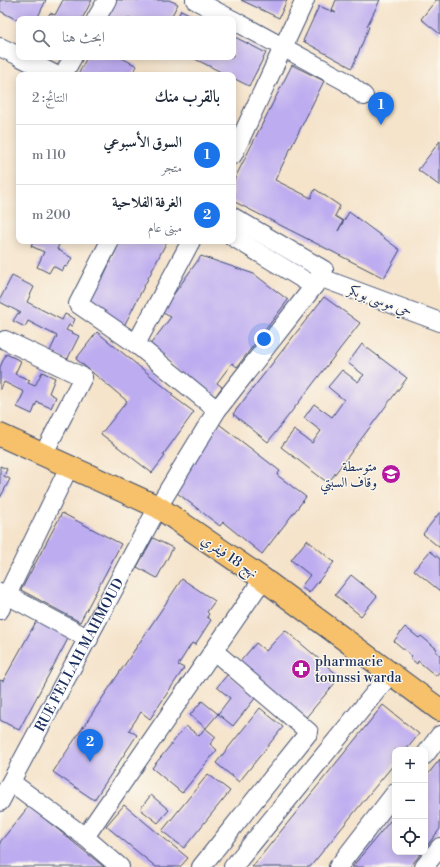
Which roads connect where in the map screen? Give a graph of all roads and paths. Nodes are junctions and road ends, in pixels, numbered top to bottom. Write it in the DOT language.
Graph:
graph roads {
  1 [pos="107,0"];
  2 [pos="195,0"];
  3 [pos="305,0"];
  4 [pos="98,16"];
  5 [pos="225,16"];
  6 [pos="236,22"];
  7 [pos="283,46"];
  8 [pos="0,47"];
  9 [pos="16,55"];
  10 [pos="26,60"];
  11 [pos="71,60"];
  12 [pos="50,72"];
  13 [pos="65,72"];
  14 [pos="364,96"];
  15 [pos="236,148"];
  16 [pos="236,219"];
  17 [pos="236,237"];
  18 [pos="108,244"];
  19 [pos="189,244"];
  20 [pos="319,278"];
  21 [pos="440,322"];
  22 [pos="5,340"];
  23 [pos="136,344"];
  24 [pos="217,410"];
  25 [pos="0,435"];
  26 [pos="43,455"];
  27 [pos="69,467"];
  28 [pos="158,507"];
  29 [pos="263,579"];
  30 [pos="2,599"];
  31 [pos="89,639"];
  32 [pos="214,652"];
  33 [pos="391,673"];
  34 [pos="440,710"];
  35 [pos="440,735"];
  36 [pos="428,751"];
  37 [pos="11,782"];
  38 [pos="392,797"];
  39 [pos="0,802"];
  40 [pos="85,838"];
  41 [pos="440,847"];
  42 [pos="120,867"];
  43 [pos="201,867"];
  44 [pos="233,867"];
  45 [pos="338,867"];
  46 [pos="424,867"];
  1 -- 4 [label="street"];
  2 -- 5 [label="street"];
  3 -- 7 [label="street"];
  6 -- 7 [label="street"];
  7 -- 14 [label="street"];
  7 -- 15 [label="street"];
  8 -- 9 [label="street"];
  10 -- 12 [label="street"];
  11 -- 13 [label="street"];
  16 -- 20 [label="street"];
  17 -- 20 [label="street"];
  18 -- 23 [label="street"];
  19 -- 23 [label="street"];
  20 -- 21 [label="street, حي موسى بوبكر"];
  20 -- 24 [label="street, RUE FELLAH MAHMOUD"];
  22 -- 26 [label="street"];
  23 -- 24 [label="street"];
  24 -- 28 [label="street, RUE FELLAH MAHMOUD"];
  25 -- 26 [label="main road, نهج 18 فيفري"];
  26 -- 27 [label="main road, نهج 18 فيفري"];
  27 -- 28 [label="main road, نهج 18 فيفري"];
  27 -- 30 [label="street"];
  28 -- 29 [label="main road, نهج 18 فيفري"];
  28 -- 31 [label="street, RUE FELLAH MAHMOUD"];
  29 -- 32 [label="street"];
  29 -- 33 [label="main road, نهج 18 فيفري"];
  30 -- 31 [label="street"];
  31 -- 37 [label="street, RUE FELLAH MAHMOUD"];
  32 -- 40 [label="street"];
  32 -- 43 [label="street"];
  33 -- 34 [label="main road, نهج 18 فيفري"];
  33 -- 44 [label="street"];
  35 -- 36 [label="street"];
  37 -- 39 [label="street, RUE FELLAH MAHMOUD"];
  37 -- 40 [label="street"];
  38 -- 45 [label="street"];
  40 -- 42 [label="street"];
  41 -- 46 [label="street"];
}
